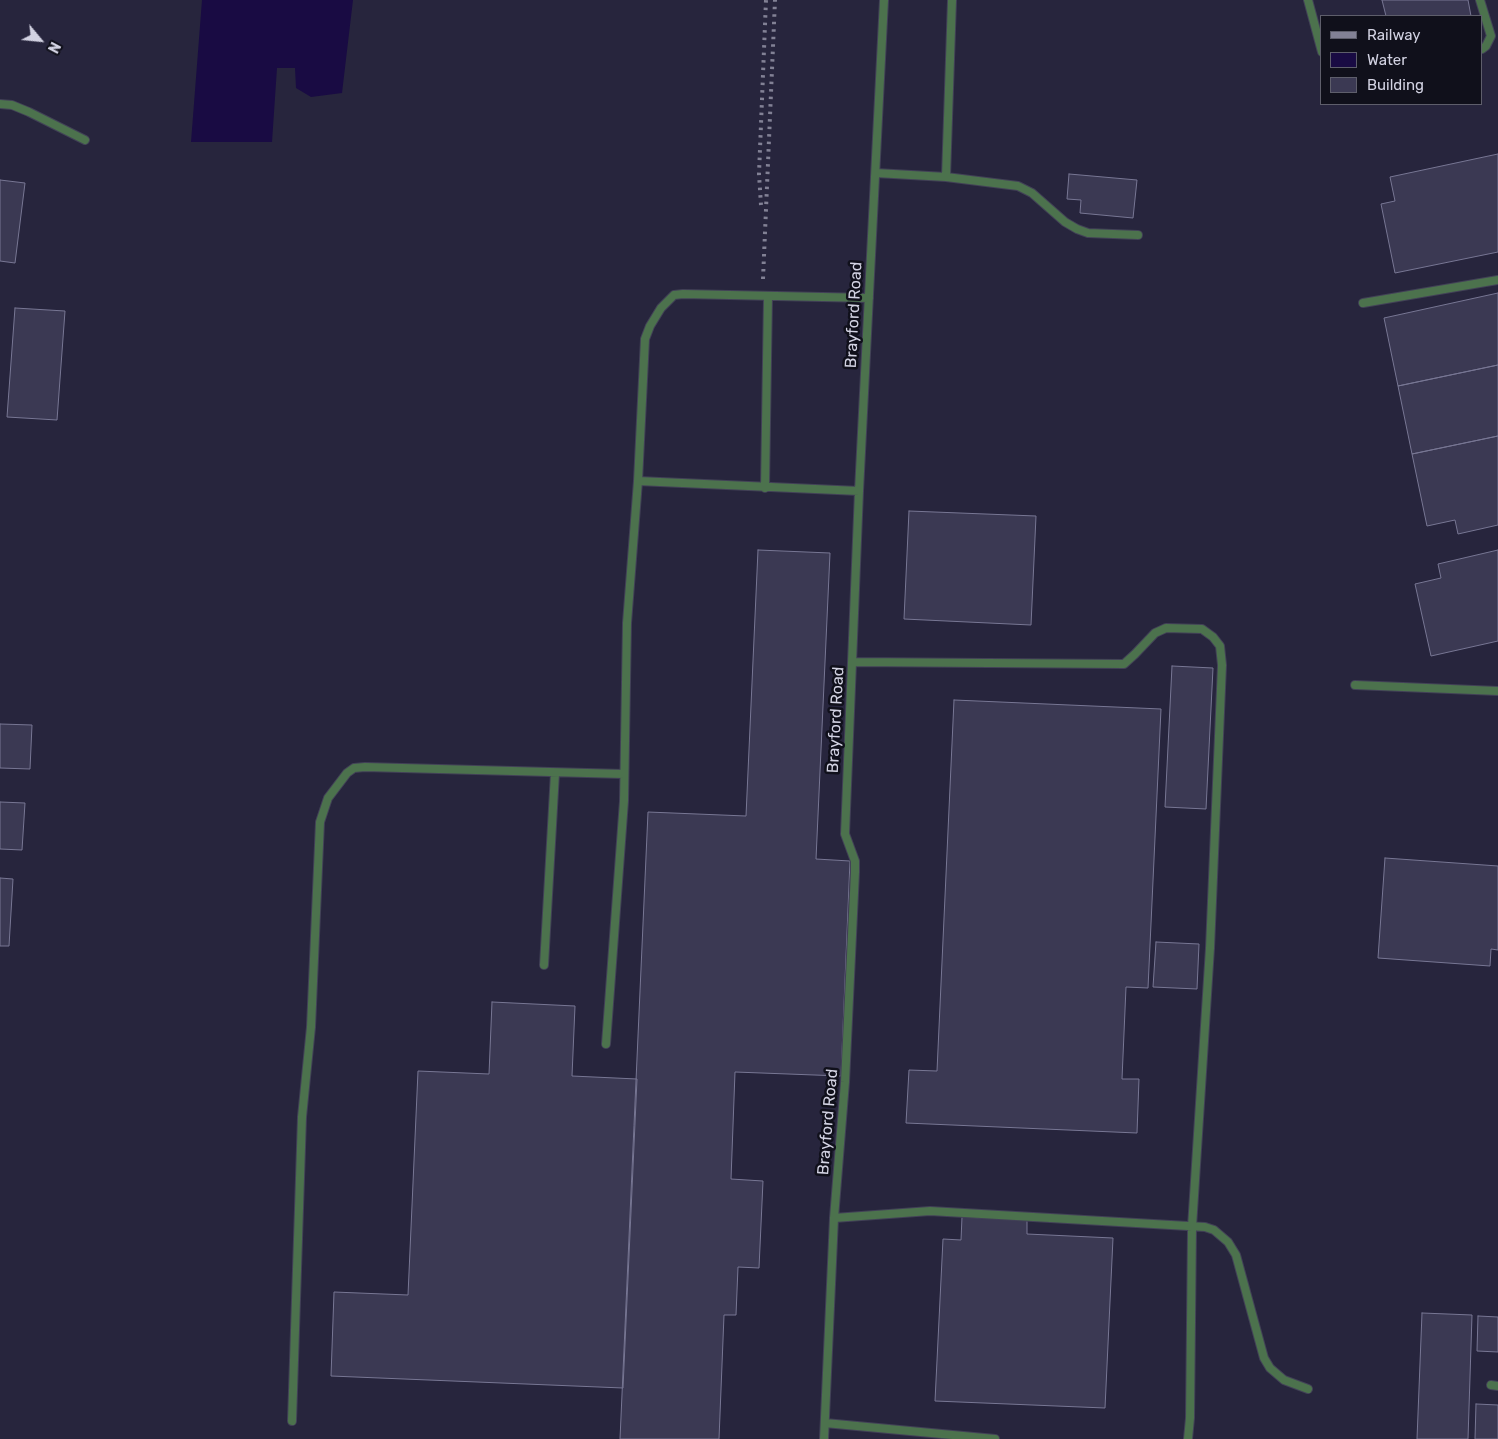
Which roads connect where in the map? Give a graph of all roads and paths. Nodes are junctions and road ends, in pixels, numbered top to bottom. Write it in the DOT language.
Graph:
graph roads {
  1 [pos="884,0"];
  2 [pos="952,0"];
  3 [pos="1308,0"];
  4 [pos="1480,0"];
  5 [pos="1320,45"];
  6 [pos="1483,48"];
  7 [pos="0,104"];
  8 [pos="85,140"];
  9 [pos="876,173"];
  10 [pos="946,177"];
  11 [pos="1138,235"];
  12 [pos="1498,280"];
  13 [pos="768,296"];
  14 [pos="869,298"];
  15 [pos="1363,303"];
  16 [pos="638,481"];
  17 [pos="765,488"];
  18 [pos="859,492"];
  19 [pos="853,662"];
  20 [pos="1354,685"];
  21 [pos="1498,691"];
  22 [pos="555,773"];
  23 [pos="624,774"];
  24 [pos="544,965"];
  25 [pos="606,1044"];
  26 [pos="834,1218"];
  27 [pos="1192,1227"];
  28 [pos="1308,1389"];
  29 [pos="292,1421"];
  30 [pos="825,1423"];
  31 [pos="824,1439"];
  32 [pos="995,1439"];
  33 [pos="1188,1439"];
  1 -- 9 [label="lane, Brayford Road"];
  2 -- 10 [label="lane"];
  3 -- 5 [label="lane"];
  4 -- 6 [label="lane"];
  7 -- 8 [label="lane"];
  9 -- 10 [label="lane"];
  9 -- 14 [label="lane, Brayford Road"];
  10 -- 11 [label="lane"];
  12 -- 15 [label="lane"];
  13 -- 14 [label="lane"];
  13 -- 16 [label="lane"];
  13 -- 17 [label="lane"];
  14 -- 18 [label="lane, Brayford Road"];
  16 -- 17 [label="lane"];
  16 -- 23 [label="lane"];
  17 -- 18 [label="lane"];
  18 -- 19 [label="lane, Brayford Road"];
  19 -- 26 [label="lane, Brayford Road"];
  19 -- 27 [label="lane"];
  20 -- 21 [label="lane"];
  22 -- 23 [label="lane"];
  22 -- 24 [label="lane"];
  22 -- 29 [label="lane"];
  23 -- 25 [label="lane"];
  26 -- 27 [label="lane"];
  26 -- 30 [label="lane, Brayford Road"];
  27 -- 28 [label="lane"];
  27 -- 33 [label="lane"];
  30 -- 31 [label="lane, Brayford Road"];
  30 -- 32 [label="lane"];
}
